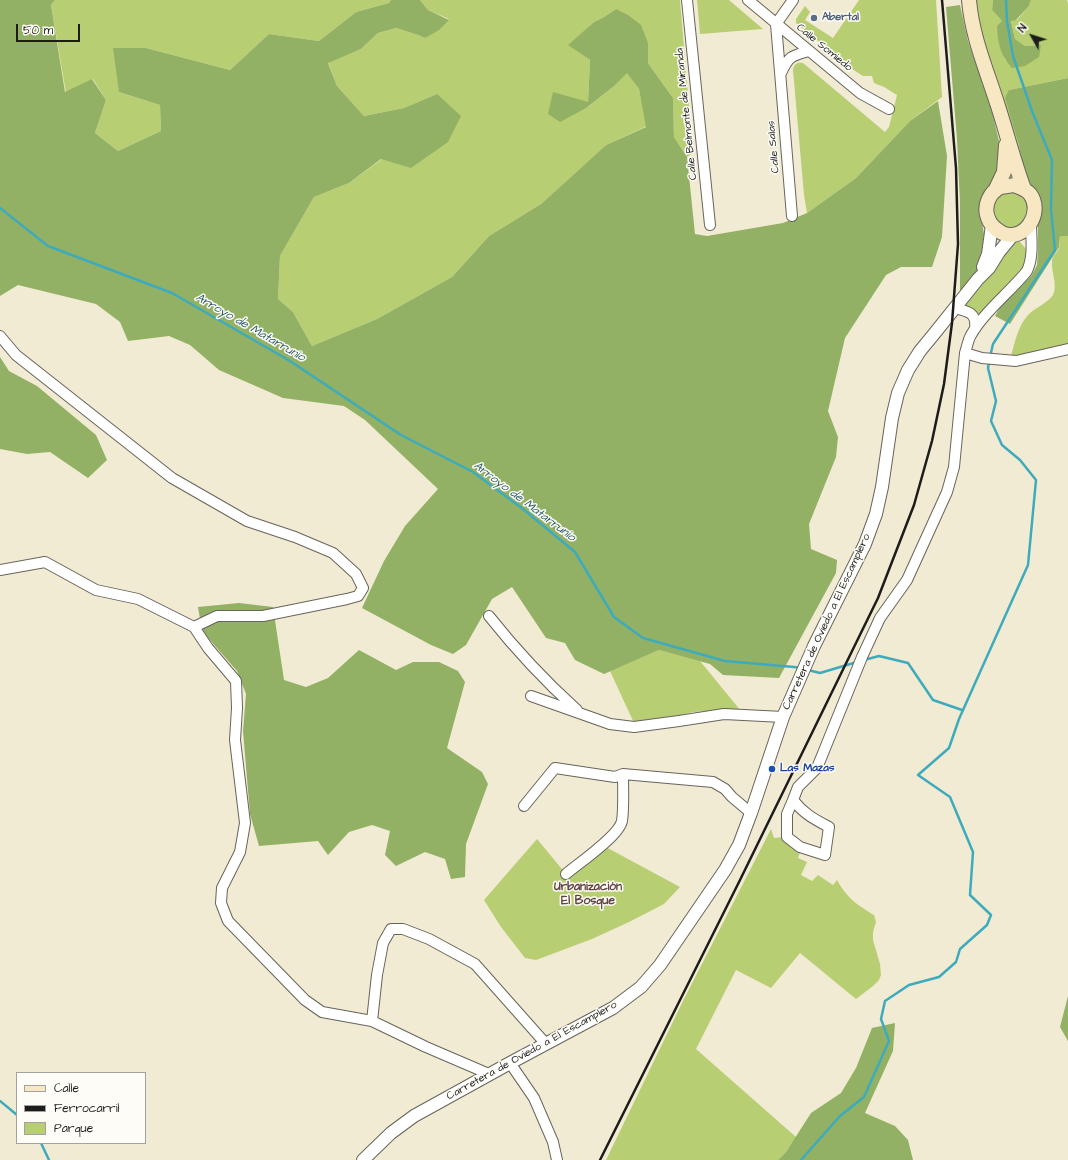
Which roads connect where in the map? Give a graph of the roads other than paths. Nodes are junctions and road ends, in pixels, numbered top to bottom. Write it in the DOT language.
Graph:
graph roads {
  1 [pos="687,0"];
  2 [pos="748,0"];
  3 [pos="793,0"];
  4 [pos="969,0"];
  5 [pos="776,24"];
  6 [pos="809,51"];
  7 [pos="780,75"];
  8 [pos="889,109"];
  9 [pos="1006,132"];
  10 [pos="1024,189"];
  11 [pos="995,191"];
  12 [pos="792,216"];
  13 [pos="1031,222"];
  14 [pos="710,225"];
  15 [pos="992,226"];
  16 [pos="1015,235"];
  17 [pos="1032,254"];
  18 [pos="978,280"];
  19 [pos="955,308"];
  20 [pos="975,329"];
  21 [pos="0,336"];
  22 [pos="1068,350"];
  23 [pos="966,353"];
  24 [pos="0,570"];
  25 [pos="488,616"];
  26 [pos="194,628"];
  27 [pos="531,696"];
  28 [pos="581,714"];
  29 [pos="783,717"];
  30 [pos="622,774"];
  31 [pos="793,800"];
  32 [pos="524,806"];
  33 [pos="751,813"];
  34 [pos="566,874"];
  35 [pos="372,1022"];
  36 [pos="546,1044"];
  37 [pos="510,1063"];
  38 [pos="489,1074"];
  39 [pos="363,1160"];
  40 [pos="557,1160"];
  1 -- 14 [label="street, Calle Belmonte de Miranda"];
  2 -- 5 [label="street, Calle Somiedo"];
  3 -- 5 [label="street"];
  4 -- 9 [label="main road"];
  5 -- 6 [label="street, Calle Somiedo"];
  5 -- 7 [label="street, Calle Salas"];
  6 -- 7 [label="street"];
  6 -- 8 [label="street, Calle Somiedo"];
  7 -- 12 [label="street, Calle Salas"];
  9 -- 10 [label="main road"];
  9 -- 11 [label="main road"];
  10 -- 11 [label="main road"];
  10 -- 13 [label="main road"];
  11 -- 15 [label="main road"];
  13 -- 16 [label="main road"];
  13 -- 17 [label="street"];
  15 -- 16 [label="main road"];
  15 -- 18 [label="street, Carretera de Oviedo a El Escamplero"];
  16 -- 17 [label="street"];
  16 -- 18 [label="street, Carretera de Oviedo a El Escamplero"];
  17 -- 20 [label="street"];
  18 -- 19 [label="street, Carretera de Oviedo a El Escamplero"];
  19 -- 20 [label="street"];
  19 -- 29 [label="street, Carretera de Oviedo a El Escamplero"];
  20 -- 23 [label="street"];
  21 -- 26 [label="street"];
  22 -- 23 [label="street"];
  23 -- 31 [label="street"];
  24 -- 26 [label="street"];
  25 -- 28 [label="street"];
  26 -- 35 [label="street"];
  27 -- 28 [label="street"];
  28 -- 29 [label="street"];
  29 -- 33 [label="street, Carretera de Oviedo a El Escamplero"];
  30 -- 32 [label="street"];
  30 -- 33 [label="street"];
  30 -- 34 [label="street"];
  31 -- 31 [label="street"];
  33 -- 36 [label="street, Carretera de Oviedo a El Escamplero"];
  35 -- 36 [label="street"];
  35 -- 38 [label="street"];
  36 -- 37 [label="street, Carretera de Oviedo a El Escamplero"];
  37 -- 38 [label="street, Carretera de Oviedo a El Escamplero"];
  37 -- 40 [label="street"];
  38 -- 39 [label="street, Carretera de Oviedo a El Escamplero"];
}
